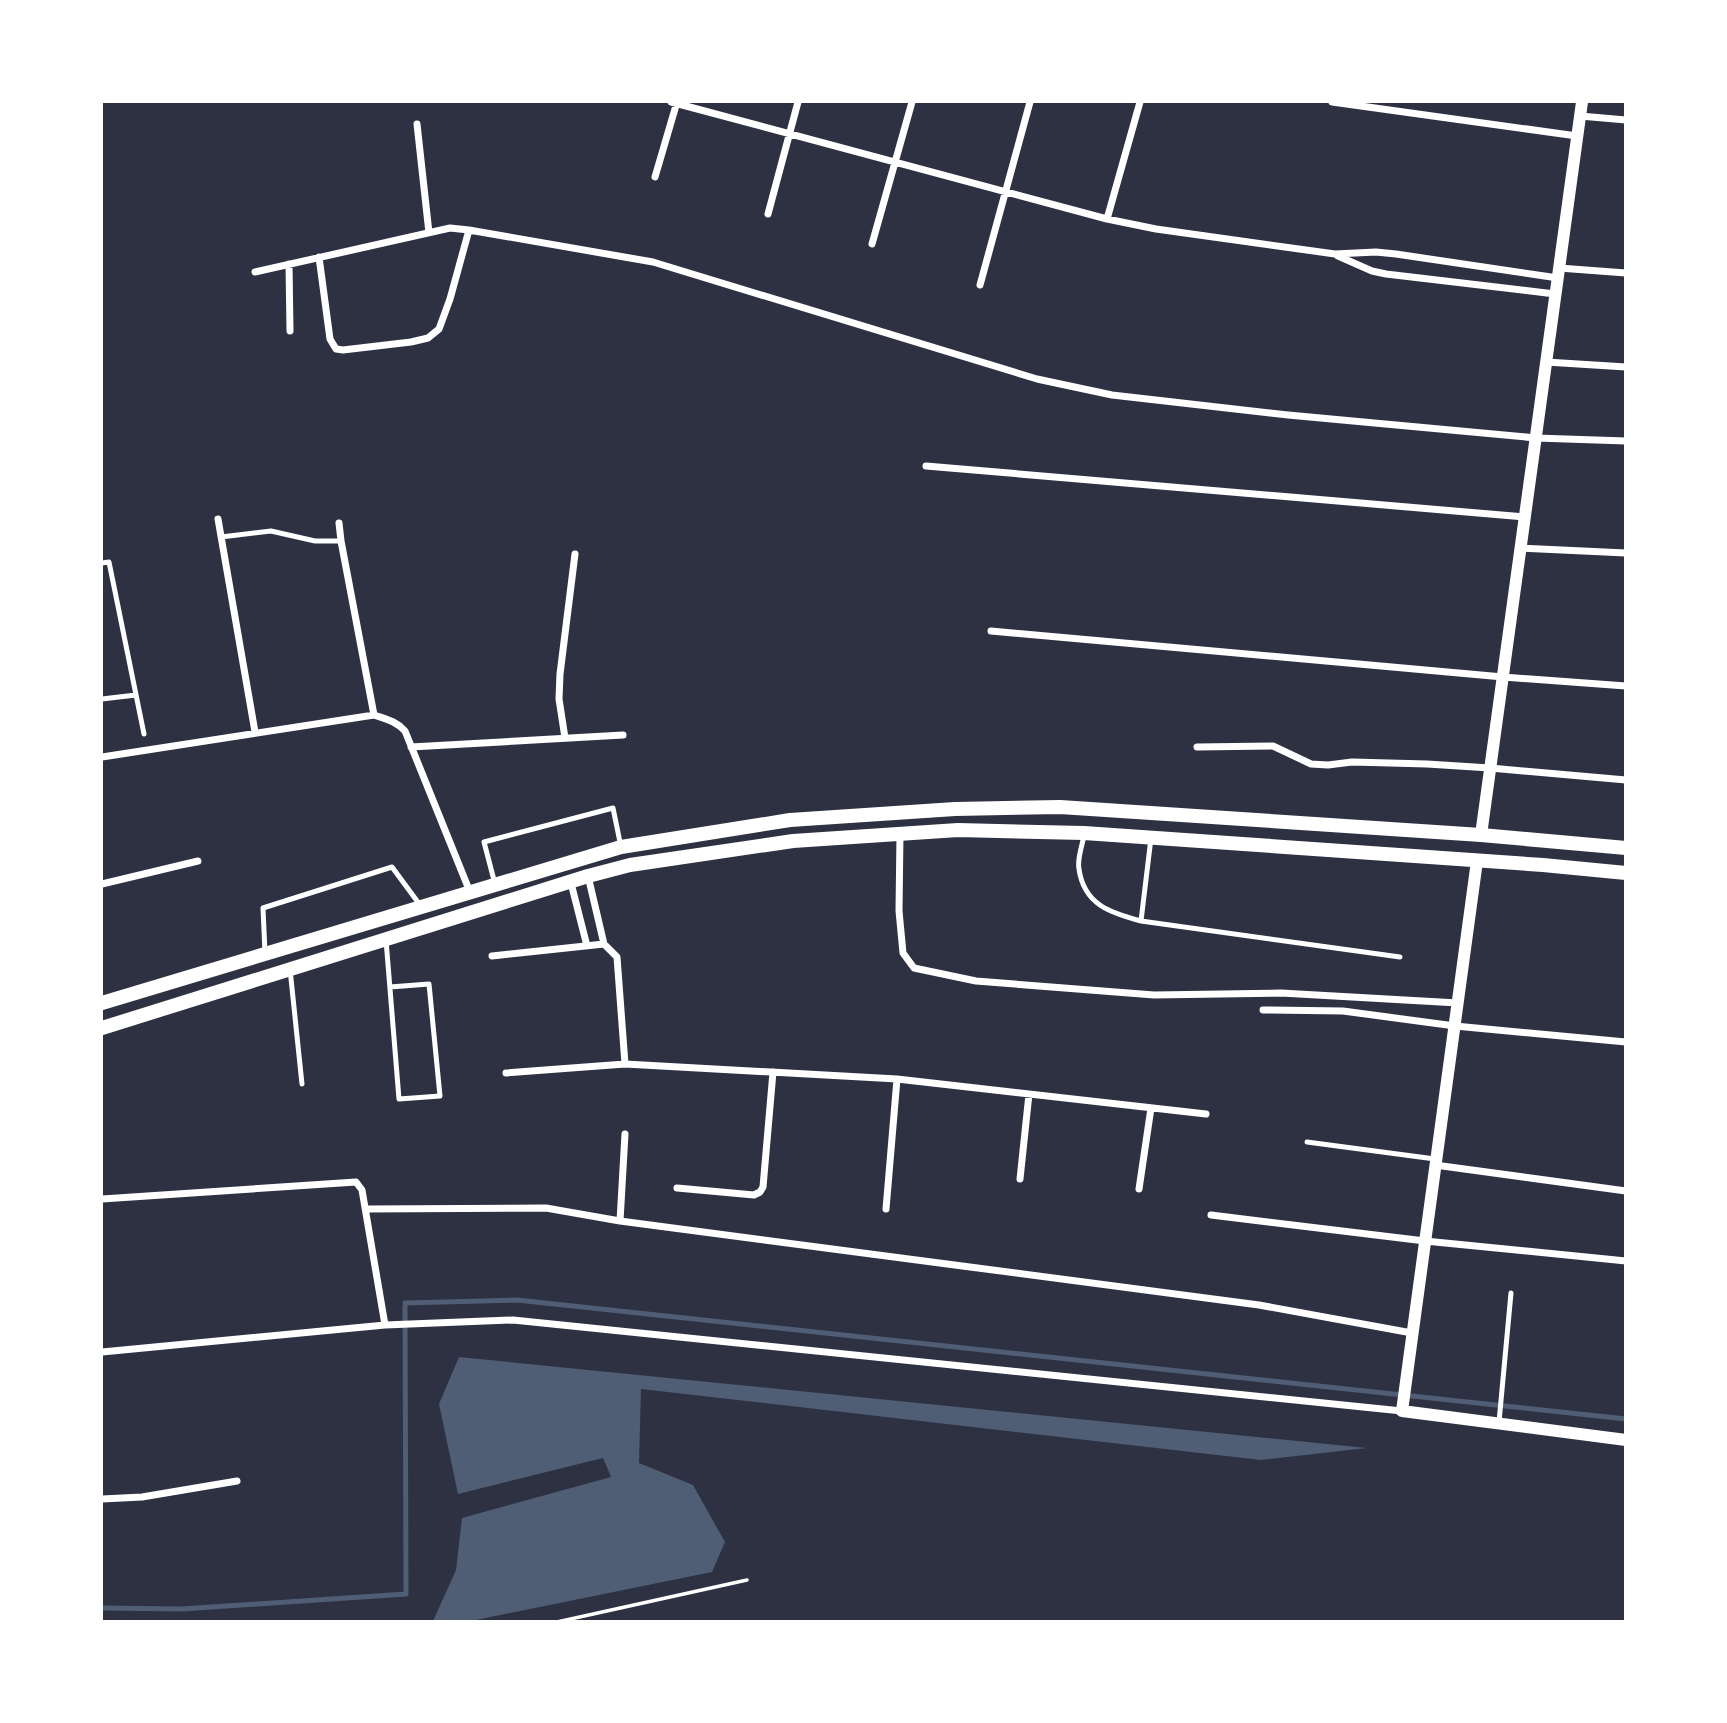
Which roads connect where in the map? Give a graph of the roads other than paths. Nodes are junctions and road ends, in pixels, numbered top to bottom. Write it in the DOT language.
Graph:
graph roads {
  1 [pos="675,102"];
  2 [pos="798,102"];
  3 [pos="912,102"];
  4 [pos="1030,102"];
  5 [pos="1140,102"];
  6 [pos="1332,102"];
  7 [pos="1582,102"];
  8 [pos="1580,116"];
  9 [pos="1626,120"];
  10 [pos="417,124"];
  11 [pos="789,134"];
  12 [pos="1577,136"];
  13 [pos="895,163"];
  14 [pos="654,177"];
  15 [pos="1006,193"];
  16 [pos="768,214"];
  17 [pos="1107,219"];
  18 [pos="469,230"];
  19 [pos="429,233"];
  20 [pos="872,244"];
  21 [pos="1335,254"];
  22 [pos="319,257"];
  23 [pos="289,264"];
  24 [pos="255,272"];
  25 [pos="1558,273"];
  26 [pos="1626,273"];
  27 [pos="980,285"];
  28 [pos="1555,295"];
  29 [pos="290,331"];
  30 [pos="1546,362"];
  31 [pos="1626,367"];
  32 [pos="1536,438"];
  33 [pos="1626,441"];
  34 [pos="926,466"];
  35 [pos="1525,517"];
  36 [pos="218,519"];
  37 [pos="339,523"];
  38 [pos="222,537"];
  39 [pos="341,541"];
  40 [pos="1521,548"];
  41 [pos="1626,553"];
  42 [pos="575,554"];
  43 [pos="102,563"];
  44 [pos="991,631"];
  45 [pos="1503,677"];
  46 [pos="1626,687"];
  47 [pos="136,695"];
  48 [pos="102,699"];
  49 [pos="374,715"];
  50 [pos="255,733"];
  51 [pos="144,734"];
  52 [pos="623,735"];
  53 [pos="565,738"];
  54 [pos="411,747"];
  55 [pos="1197,747"];
  56 [pos="102,757"];
  57 [pos="1490,768"];
  58 [pos="1626,780"];
  59 [pos="1084,833"];
  60 [pos="900,834"];
  61 [pos="1481,835"];
  62 [pos="1151,838"];
  63 [pos="621,847"];
  64 [pos="1626,848"];
  65 [pos="198,861"];
  66 [pos="1478,862"];
  67 [pos="1626,873"];
  68 [pos="588,876"];
  69 [pos="571,883"];
  70 [pos="102,884"];
  71 [pos="495,884"];
  72 [pos="470,892"];
  73 [pos="421,907"];
  74 [pos="1142,921"];
  75 [pos="386,940"];
  76 [pos="604,944"];
  77 [pos="587,946"];
  78 [pos="265,953"];
  79 [pos="492,956"];
  80 [pos="1399,957"];
  81 [pos="290,970"];
  82 [pos="390,987"];
  83 [pos="102,1003"];
  84 [pos="1458,1003"];
  85 [pos="1263,1010"];
  86 [pos="1455,1026"];
  87 [pos="102,1028"];
  88 [pos="1626,1042"];
  89 [pos="625,1064"];
  90 [pos="772,1072"];
  91 [pos="506,1073"];
  92 [pos="897,1079"];
  93 [pos="302,1084"];
  94 [pos="1029,1094"];
  95 [pos="1151,1108"];
  96 [pos="1206,1114"];
  97 [pos="625,1134"];
  98 [pos="1307,1142"];
  99 [pos="1436,1162"];
  100 [pos="1020,1179"];
  101 [pos="677,1188"];
  102 [pos="1139,1189"];
  103 [pos="1626,1191"];
  104 [pos="102,1199"];
  105 [pos="366,1209"];
  106 [pos="886,1209"];
  107 [pos="1211,1215"];
  108 [pos="620,1221"];
  109 [pos="1425,1241"];
  110 [pos="1626,1261"];
  111 [pos="1511,1293"];
  112 [pos="386,1325"];
  113 [pos="1412,1333"];
  114 [pos="102,1352"];
  115 [pos="1402,1408"];
  116 [pos="1499,1419"];
  117 [pos="1626,1440"];
  118 [pos="237,1481"];
  119 [pos="102,1499"];
  1 -- 11 [label="street"];
  1 -- 14 [label="street"];
  2 -- 11 [label="street"];
  3 -- 13 [label="street"];
  4 -- 15 [label="street"];
  5 -- 17 [label="street"];
  6 -- 12 [label="street"];
  7 -- 8 [label="street"];
  8 -- 9 [label="street"];
  8 -- 12 [label="street"];
  10 -- 19 [label="street"];
  11 -- 13 [label="street"];
  11 -- 16 [label="street"];
  12 -- 25 [label="street"];
  13 -- 15 [label="street"];
  13 -- 20 [label="street"];
  15 -- 17 [label="street"];
  15 -- 27 [label="street"];
  17 -- 21 [label="street"];
  18 -- 19 [label="street"];
  18 -- 22 [label="street"];
  18 -- 32 [label="street"];
  19 -- 22 [label="street"];
  21 -- 25 [label="street"];
  21 -- 28 [label="street"];
  22 -- 23 [label="street"];
  23 -- 24 [label="street"];
  23 -- 29 [label="street"];
  25 -- 26 [label="street"];
  25 -- 28 [label="street"];
  28 -- 30 [label="street"];
  30 -- 31 [label="street"];
  30 -- 32 [label="street"];
  32 -- 33 [label="street"];
  32 -- 35 [label="street"];
  34 -- 35 [label="street"];
  35 -- 40 [label="street"];
  36 -- 38 [label="street"];
  37 -- 39 [label="street"];
  38 -- 39 [label="lane"];
  38 -- 50 [label="street"];
  39 -- 49 [label="street"];
  40 -- 41 [label="street"];
  40 -- 45 [label="street"];
  42 -- 53 [label="street"];
  43 -- 47 [label="lane"];
  44 -- 45 [label="street"];
  45 -- 46 [label="street"];
  45 -- 57 [label="street"];
  47 -- 48 [label="lane"];
  47 -- 51 [label="lane"];
  49 -- 50 [label="street"];
  49 -- 54 [label="street"];
  50 -- 56 [label="street"];
  52 -- 53 [label="street"];
  53 -- 54 [label="street"];
  54 -- 72 [label="street"];
  55 -- 57 [label="street"];
  57 -- 58 [label="street"];
  57 -- 61 [label="street"];
  59 -- 60 [label="main road"];
  59 -- 62 [label="main road"];
  59 -- 74 [label="lane"];
  60 -- 68 [label="main road"];
  60 -- 84 [label="street"];
  61 -- 63 [label="main road"];
  61 -- 64 [label="main road"];
  61 -- 66 [label="main road"];
  62 -- 66 [label="main road"];
  62 -- 74 [label="lane"];
  63 -- 71 [label="main road"];
  63 -- 71 [label="lane"];
  65 -- 70 [label="street"];
  66 -- 67 [label="main road"];
  66 -- 84 [label="street"];
  68 -- 69 [label="main road"];
  68 -- 76 [label="street"];
  69 -- 75 [label="main road"];
  69 -- 77 [label="street"];
  71 -- 72 [label="main road"];
  72 -- 73 [label="main road"];
  73 -- 78 [label="main road"];
  73 -- 78 [label="lane"];
  74 -- 80 [label="lane"];
  75 -- 81 [label="main road"];
  75 -- 82 [label="lane"];
  76 -- 77 [label="street"];
  76 -- 89 [label="street"];
  77 -- 79 [label="street"];
  78 -- 83 [label="main road"];
  81 -- 87 [label="main road"];
  81 -- 93 [label="lane"];
  82 -- 82 [label="lane"];
  84 -- 86 [label="street"];
  85 -- 86 [label="street"];
  86 -- 88 [label="street"];
  86 -- 99 [label="street"];
  89 -- 90 [label="street"];
  89 -- 91 [label="street"];
  90 -- 92 [label="street"];
  90 -- 101 [label="street"];
  92 -- 94 [label="street"];
  92 -- 106 [label="street"];
  94 -- 95 [label="street"];
  94 -- 100 [label="street"];
  95 -- 96 [label="street"];
  95 -- 102 [label="street"];
  97 -- 108 [label="street"];
  98 -- 99 [label="lane"];
  99 -- 103 [label="street"];
  99 -- 109 [label="street"];
  104 -- 105 [label="street"];
  105 -- 108 [label="street"];
  105 -- 112 [label="street"];
  107 -- 109 [label="street"];
  108 -- 113 [label="street"];
  109 -- 110 [label="street"];
  109 -- 113 [label="street"];
  111 -- 116 [label="lane"];
  112 -- 114 [label="street"];
  112 -- 115 [label="street"];
  113 -- 115 [label="street"];
  115 -- 116 [label="street"];
  116 -- 117 [label="street"];
  118 -- 119 [label="street"];
}
